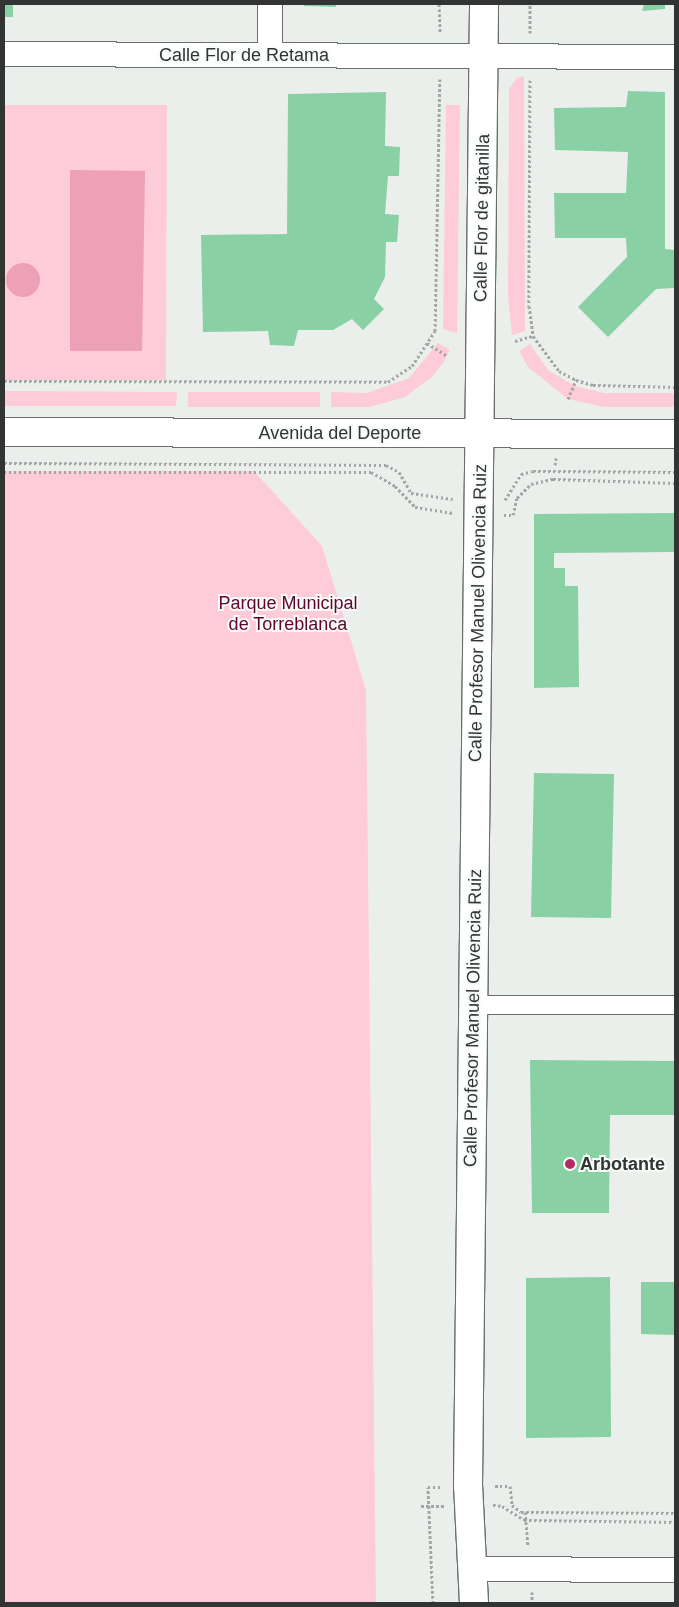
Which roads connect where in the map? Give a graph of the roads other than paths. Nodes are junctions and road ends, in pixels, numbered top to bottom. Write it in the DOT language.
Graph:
graph roads {
  1 [pos="270,4"];
  2 [pos="484,4"];
  3 [pos="4,54"];
  4 [pos="270,55"];
  5 [pos="484,56"];
  6 [pos="675,57"];
  7 [pos="4,432"];
  8 [pos="480,433"];
  9 [pos="675,434"];
  10 [pos="474,1005"];
  11 [pos="675,1005"];
  12 [pos="473,1569"];
  13 [pos="675,1570"];
  14 [pos="474,1603"];
  1 -- 4 [label="street"];
  2 -- 5 [label="street, Calle Flor de gitanilla"];
  3 -- 4 [label="street, Calle Flor de Retama"];
  4 -- 5 [label="street, Calle Flor de Retama"];
  5 -- 6 [label="street, Calle Flor de Retama"];
  5 -- 8 [label="street, Calle Flor de gitanilla"];
  7 -- 8 [label="street, Avenida del Deporte"];
  8 -- 9 [label="street, Avenida del Deporte"];
  8 -- 10 [label="street, Calle Profesor Manuel Olivencia Ruiz"];
  10 -- 11 [label="street"];
  10 -- 12 [label="street, Calle Profesor Manuel Olivencia Ruiz"];
  12 -- 13 [label="street"];
  12 -- 14 [label="street, Calle Profesor Manuel Olivencia Ruiz"];
}
